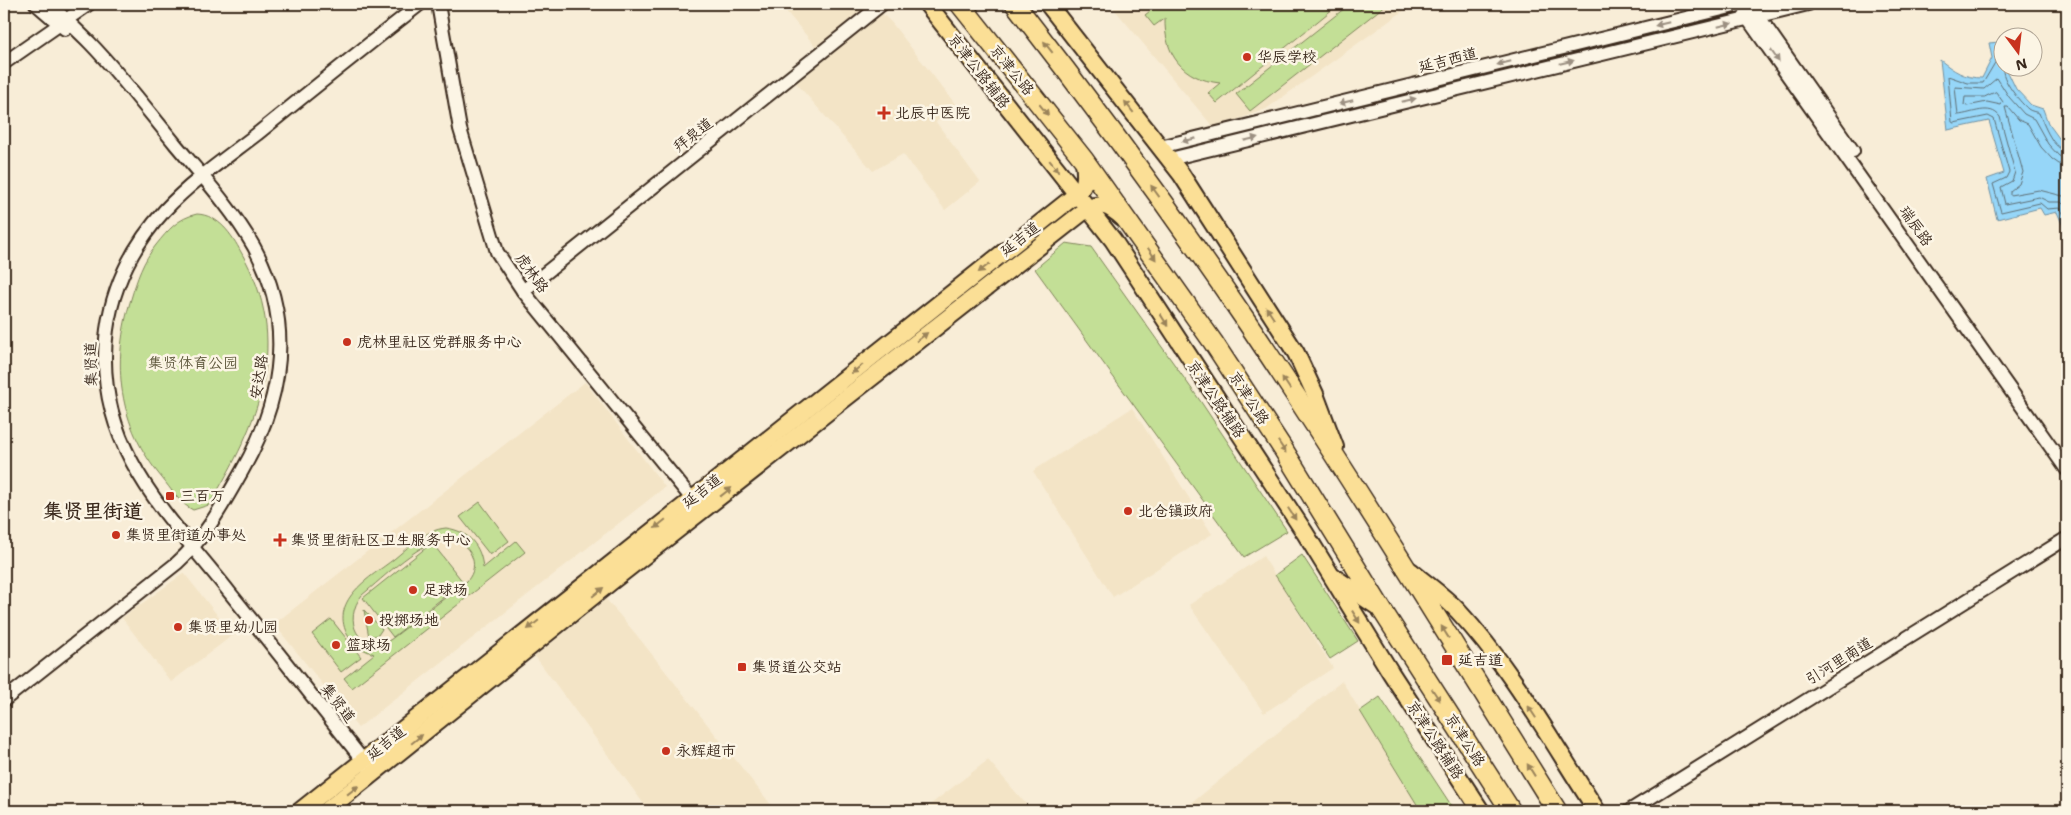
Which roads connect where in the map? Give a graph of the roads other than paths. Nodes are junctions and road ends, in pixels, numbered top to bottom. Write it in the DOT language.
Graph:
graph roads {
  1 [pos="36,4"];
  2 [pos="50,4"];
  3 [pos="89,4"];
  4 [pos="420,4"];
  5 [pos="428,4"];
  6 [pos="438,4"];
  7 [pos="882,4"];
  8 [pos="927,4"];
  9 [pos="960,4"];
  10 [pos="1015,4"];
  11 [pos="1048,4"];
  12 [pos="1738,4"];
  13 [pos="1751,4"];
  14 [pos="1808,4"];
  15 [pos="1786,10"];
  16 [pos="1755,18"];
  17 [pos="62,22"];
  18 [pos="4,63"];
  19 [pos="1165,153"];
  20 [pos="1084,160"];
  21 [pos="203,179"];
  22 [pos="1077,194"];
  23 [pos="1088,208"];
  24 [pos="1133,227"];
  25 [pos="523,291"];
  26 [pos="2067,461"];
  27 [pos="2067,470"];
  28 [pos="1350,483"];
  29 [pos="696,505"];
  30 [pos="2067,538"];
  31 [pos="194,543"];
  32 [pos="1405,566"];
  33 [pos="1331,575"];
  34 [pos="1382,610"];
  35 [pos="6,691"];
  36 [pos="372,765"];
  37 [pos="300,811"];
  38 [pos="326,811"];
  39 [pos="1482,811"];
  40 [pos="1511,811"];
  41 [pos="1557,811"];
  42 [pos="1597,811"];
  43 [pos="1629,811"];
  1 -- 17 [label="street"];
  2 -- 17 [label="street"];
  3 -- 17 [label="street"];
  4 -- 21 [label="street, 集贤道"];
  5 -- 21 [label="street, 集贤道"];
  6 -- 25 [label="street, 虎林路"];
  7 -- 25 [label="street, 拜泉道"];
  8 -- 22 [label="main road, 京津公路辅路, one-way"];
  9 -- 20 [label="highway, 京津公路, one-way"];
  28 -- 10 [label="highway, one-way"];
  19 -- 11 [label="main road, one-way"];
  12 -- 16 [label="street, 瑞辰路"];
  12 -- 19 [label="street, 延吉西道, one-way"];
  13 -- 15 [label="street"];
  13 -- 16 [label="street, 瑞辰路"];
  14 -- 15 [label="street, 延吉西道"];
  15 -- 16 [label="street, 延吉西道"];
  19 -- 16 [label="street, 延吉西道, one-way"];
  16 -- 26 [label="street, 瑞辰路"];
  16 -- 27 [label="street, 瑞辰路, one-way"];
  17 -- 18 [label="street"];
  17 -- 21 [label="street, 安达路"];
  28 -- 19 [label="main road, one-way"];
  20 -- 22 [label="main road"];
  20 -- 24 [label="highway, 京津公路"];
  21 -- 31 [label="street, 安达路"];
  21 -- 31 [label="street, 集贤道"];
  22 -- 23 [label="main road, 京津公路辅路"];
  22 -- 29 [label="main road, 延吉道, one-way"];
  23 -- 24 [label="main road"];
  29 -- 23 [label="main road, 延吉道, one-way"];
  23 -- 33 [label="main road, 京津公路辅路, one-way"];
  24 -- 34 [label="highway, 京津公路, one-way"];
  25 -- 29 [label="street, 虎林路"];
  28 -- 32 [label="highway"];
  29 -- 36 [label="main road, 延吉道"];
  30 -- 43 [label="street, 引河里南道"];
  31 -- 35 [label="street, 安达路"];
  31 -- 36 [label="street, 集贤道"];
  41 -- 32 [label="highway, one-way"];
  42 -- 32 [label="main road, one-way"];
  33 -- 34 [label="main road"];
  33 -- 39 [label="main road, 京津公路辅路, one-way"];
  34 -- 40 [label="highway, 京津公路, one-way"];
  36 -- 37 [label="main road, 延吉道"];
  38 -- 36 [label="main road, 延吉道, one-way"];
}
